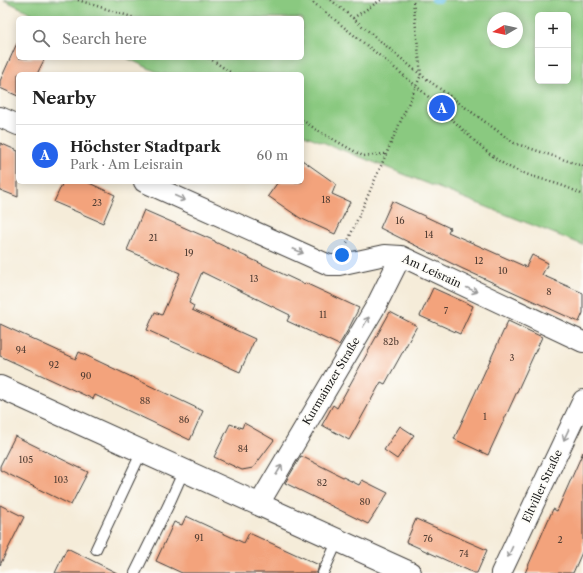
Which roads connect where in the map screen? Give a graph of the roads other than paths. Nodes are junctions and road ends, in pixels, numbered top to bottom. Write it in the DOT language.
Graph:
graph roads {
  1 [pos="0,117"];
  2 [pos="16,124"];
  3 [pos="148,184"];
  4 [pos="401,256"];
  5 [pos="583,342"];
  6 [pos="0,387"];
  7 [pos="583,400"];
  8 [pos="142,451"];
  9 [pos="184,470"];
  10 [pos="259,504"];
  11 [pos="338,540"];
  12 [pos="96,549"];
  13 [pos="135,573"];
  14 [pos="323,573"];
  15 [pos="410,573"];
  16 [pos="501,573"];
  1 -- 2 [label="street"];
  3 -- 4 [label="street, Am Leisrain, one-way"];
  4 -- 5 [label="street, Am Leisrain, one-way"];
  10 -- 4 [label="street, Kurmainzer Straße, one-way"];
  6 -- 8 [label="main road"];
  7 -- 16 [label="street, Eltviller Straße, one-way"];
  8 -- 9 [label="main road"];
  8 -- 12 [label="lane"];
  9 -- 10 [label="main road"];
  9 -- 13 [label="lane"];
  10 -- 11 [label="main road"];
  11 -- 14 [label="lane"];
  11 -- 15 [label="main road"];
}
